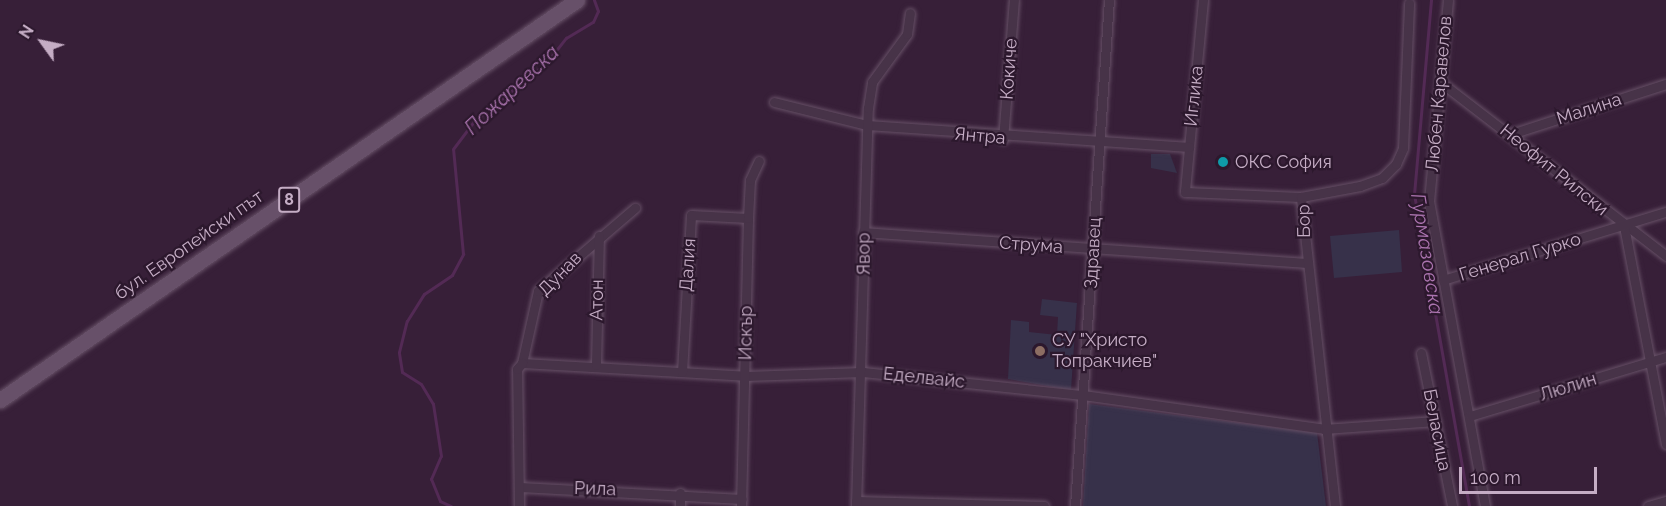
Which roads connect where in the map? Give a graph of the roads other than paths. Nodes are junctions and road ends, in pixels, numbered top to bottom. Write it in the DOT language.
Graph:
graph roads {
  1 [pos="577,0"];
  2 [pos="1014,0"];
  3 [pos="1109,0"];
  4 [pos="1203,0"];
  5 [pos="1448,0"];
  6 [pos="1409,3"];
  7 [pos="910,13"];
  8 [pos="1443,84"];
  9 [pos="1666,84"];
  10 [pos="774,102"];
  11 [pos="867,125"];
  12 [pos="1511,134"];
  13 [pos="1003,139"];
  14 [pos="1099,140"];
  15 [pos="1189,147"];
  16 [pos="759,161"];
  17 [pos="1301,197"];
  18 [pos="635,208"];
  19 [pos="1666,212"];
  20 [pos="748,218"];
  21 [pos="1624,226"];
  22 [pos="864,232"];
  23 [pos="599,236"];
  24 [pos="1093,249"];
  25 [pos="1666,256"];
  26 [pos="1306,263"];
  27 [pos="1443,280"];
  28 [pos="1421,353"];
  29 [pos="1666,357"];
  30 [pos="1651,362"];
  31 [pos="522,363"];
  32 [pos="596,365"];
  33 [pos="682,372"];
  34 [pos="864,372"];
  35 [pos="745,376"];
  36 [pos="1083,395"];
  37 [pos="0,400"];
  38 [pos="1470,416"];
  39 [pos="1436,421"];
  40 [pos="1324,429"];
  41 [pos="1666,444"];
  42 [pos="520,487"];
  43 [pos="680,493"];
  44 [pos="1666,501"];
  45 [pos="741,502"];
  46 [pos="856,503"];
  47 [pos="519,506"];
  48 [pos="680,506"];
  49 [pos="1044,506"];
  50 [pos="1075,506"];
  51 [pos="1335,506"];
  52 [pos="1452,506"];
  53 [pos="1485,506"];
  54 [pos="1648,506"];
  1 -- 37 [label="main road, бул. Европейски път / 8"];
  2 -- 13 [label="street, Кокиче"];
  3 -- 14 [label="street, Здравец"];
  4 -- 15 [label="street, Иглика"];
  5 -- 8 [label="street, Любен Каравелов"];
  6 -- 17 [label="street, Бор"];
  7 -- 11 [label="street, Явор"];
  8 -- 12 [label="street, Неофит Рилски"];
  8 -- 27 [label="street, Любен Каравелов"];
  9 -- 12 [label="street, Малина"];
  10 -- 11 [label="street, Янтра"];
  11 -- 13 [label="street, Янтра"];
  11 -- 22 [label="street, Явор"];
  12 -- 21 [label="street, Неофит Рилски"];
  13 -- 14 [label="street, Янтра"];
  14 -- 15 [label="street, Янтра"];
  14 -- 24 [label="street, Здравец"];
  15 -- 17 [label="street, Иглика"];
  16 -- 20 [label="street, Искър"];
  17 -- 26 [label="street, Бор"];
  18 -- 23 [label="street, Дунав"];
  19 -- 21 [label="street, Генерал Гурко"];
  20 -- 33 [label="street, Далия"];
  20 -- 35 [label="street, Искър"];
  21 -- 25 [label="street, Неофит Рилски"];
  21 -- 27 [label="street, Генерал Гурко"];
  21 -- 30 [label="street"];
  22 -- 24 [label="street, Струма"];
  22 -- 34 [label="street, Явор"];
  23 -- 31 [label="street, Дунав"];
  23 -- 32 [label="street, Атон"];
  24 -- 26 [label="street, Струма"];
  24 -- 36 [label="street, Здравец"];
  26 -- 40 [label="street, Бор"];
  27 -- 38 [label="street, Любен Каравелов"];
  28 -- 39 [label="street, Беласица"];
  29 -- 30 [label="street, Люлин"];
  30 -- 38 [label="street, Люлин"];
  30 -- 41 [label="street"];
  31 -- 32 [label="street, Еделвайс"];
  31 -- 42 [label="street, Дунав"];
  32 -- 33 [label="street, Еделвайс"];
  33 -- 35 [label="street, Еделвайс"];
  34 -- 35 [label="street, Еделвайс"];
  34 -- 36 [label="street, Еделвайс"];
  34 -- 46 [label="street, Явор"];
  35 -- 45 [label="street, Искър"];
  36 -- 40 [label="street, Еделвайс"];
  36 -- 50 [label="street, Здравец"];
  38 -- 53 [label="street, Любен Каравелов"];
  39 -- 40 [label="street, Еделвайс"];
  39 -- 52 [label="street, Беласица"];
  40 -- 51 [label="street, Бор"];
  42 -- 43 [label="street, Рила"];
  42 -- 47 [label="street, Дунав"];
  43 -- 45 [label="street, Рила"];
  43 -- 48 [label="street"];
  44 -- 54 [label="street"];
  46 -- 49 [label="street"];
}
